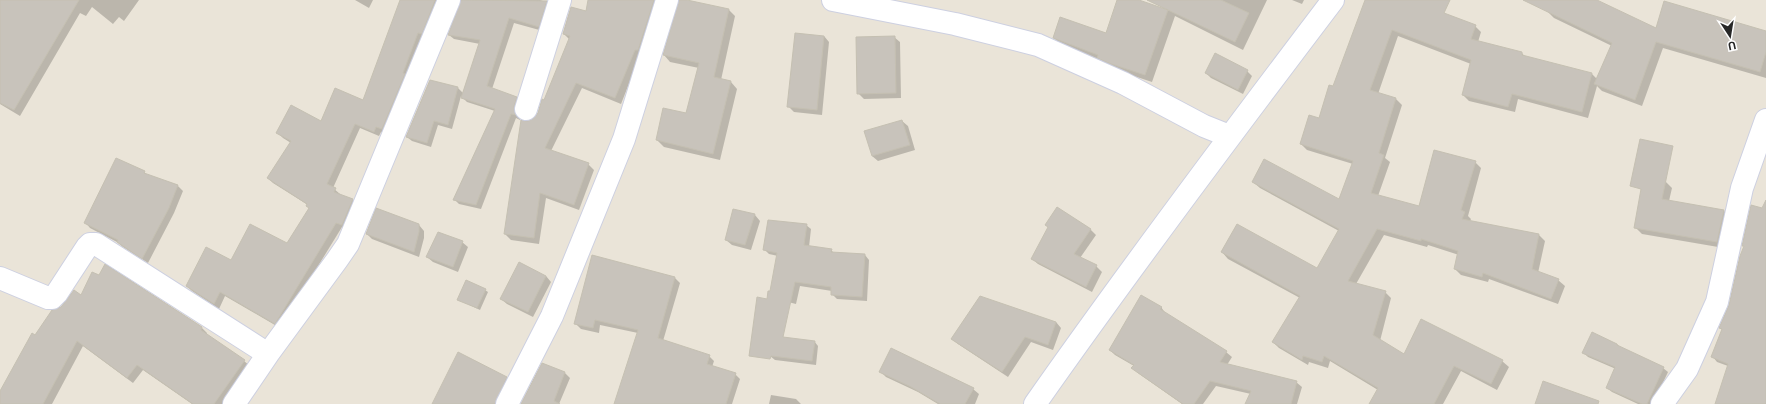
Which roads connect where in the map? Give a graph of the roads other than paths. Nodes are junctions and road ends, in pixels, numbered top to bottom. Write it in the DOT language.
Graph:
graph roads {
  1 [pos="450,0"];
  2 [pos="560,0"];
  3 [pos="667,0"];
  4 [pos="1333,0"];
  5 [pos="844,1"];
  6 [pos="526,109"];
  7 [pos="1766,120"];
  8 [pos="1229,136"];
  9 [pos="0,278"];
  10 [pos="268,354"];
  11 [pos="234,404"];
  12 [pos="507,404"];
  13 [pos="1035,404"];
  14 [pos="1662,404"];
  1 -- 10 [label="street"];
  2 -- 6 [label="street"];
  3 -- 12 [label="street"];
  4 -- 8 [label="street"];
  5 -- 8 [label="street"];
  7 -- 14 [label="street"];
  8 -- 13 [label="street"];
  9 -- 10 [label="street"];
  10 -- 11 [label="street"];
}
